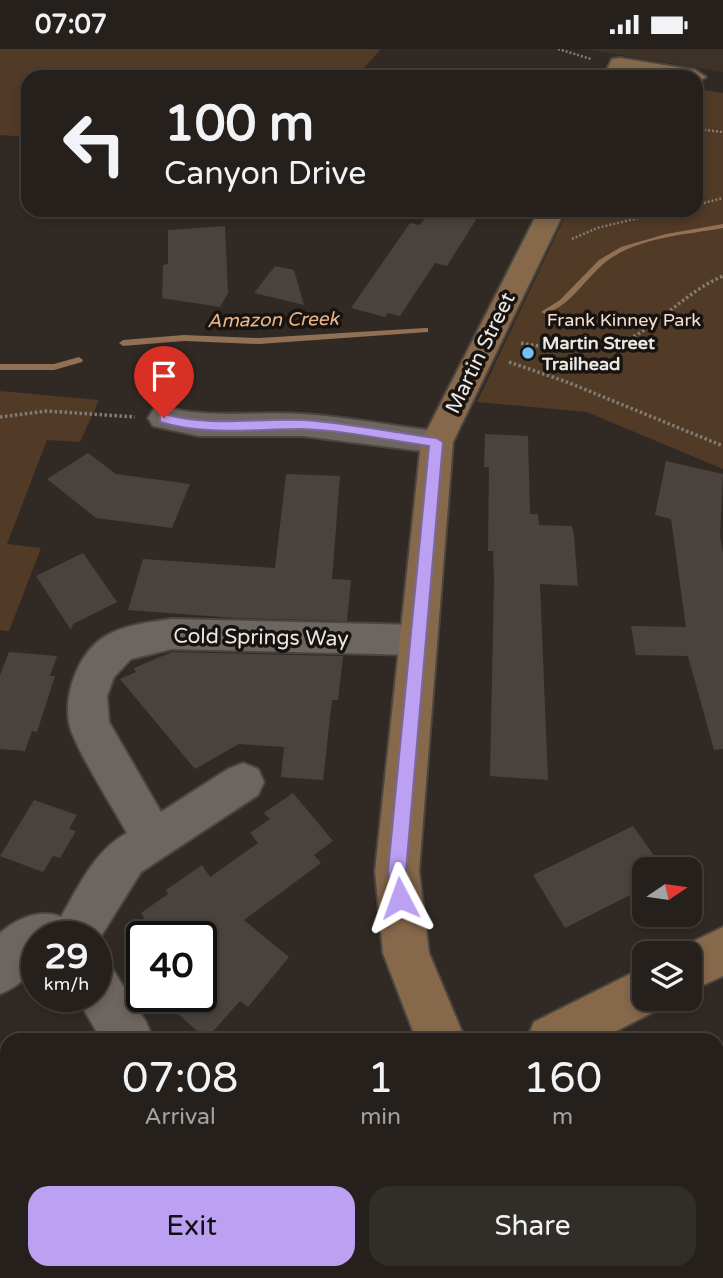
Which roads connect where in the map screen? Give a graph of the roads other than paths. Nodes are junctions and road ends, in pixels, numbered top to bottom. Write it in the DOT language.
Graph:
graph roads {
  1 [pos="703,78"];
  2 [pos="723,82"];
  3 [pos="549,217"];
  4 [pos="164,418"];
  5 [pos="436,442"];
  6 [pos="418,640"];
  7 [pos="243,782"];
  8 [pos="154,841"];
  9 [pos="84,921"];
  10 [pos="21,945"];
  11 [pos="723,950"];
  12 [pos="702,961"];
  13 [pos="0,969"];
  14 [pos="632,997"];
  15 [pos="112,1012"];
  16 [pos="125,1033"];
  17 [pos="438,1033"];
  18 [pos="563,1033"];
  1 -- 2 [label="street"];
  3 -- 5 [label="street, Martin Street"];
  4 -- 5 [label="street"];
  5 -- 6 [label="street, Martin Street"];
  6 -- 8 [label="street, Cold Springs Way"];
  6 -- 17 [label="street, Martin Street"];
  7 -- 8 [label="street"];
  8 -- 9 [label="street"];
  10 -- 13 [label="street"];
  11 -- 12 [label="street"];
  14 -- 18 [label="street"];
  15 -- 16 [label="street"];
}
